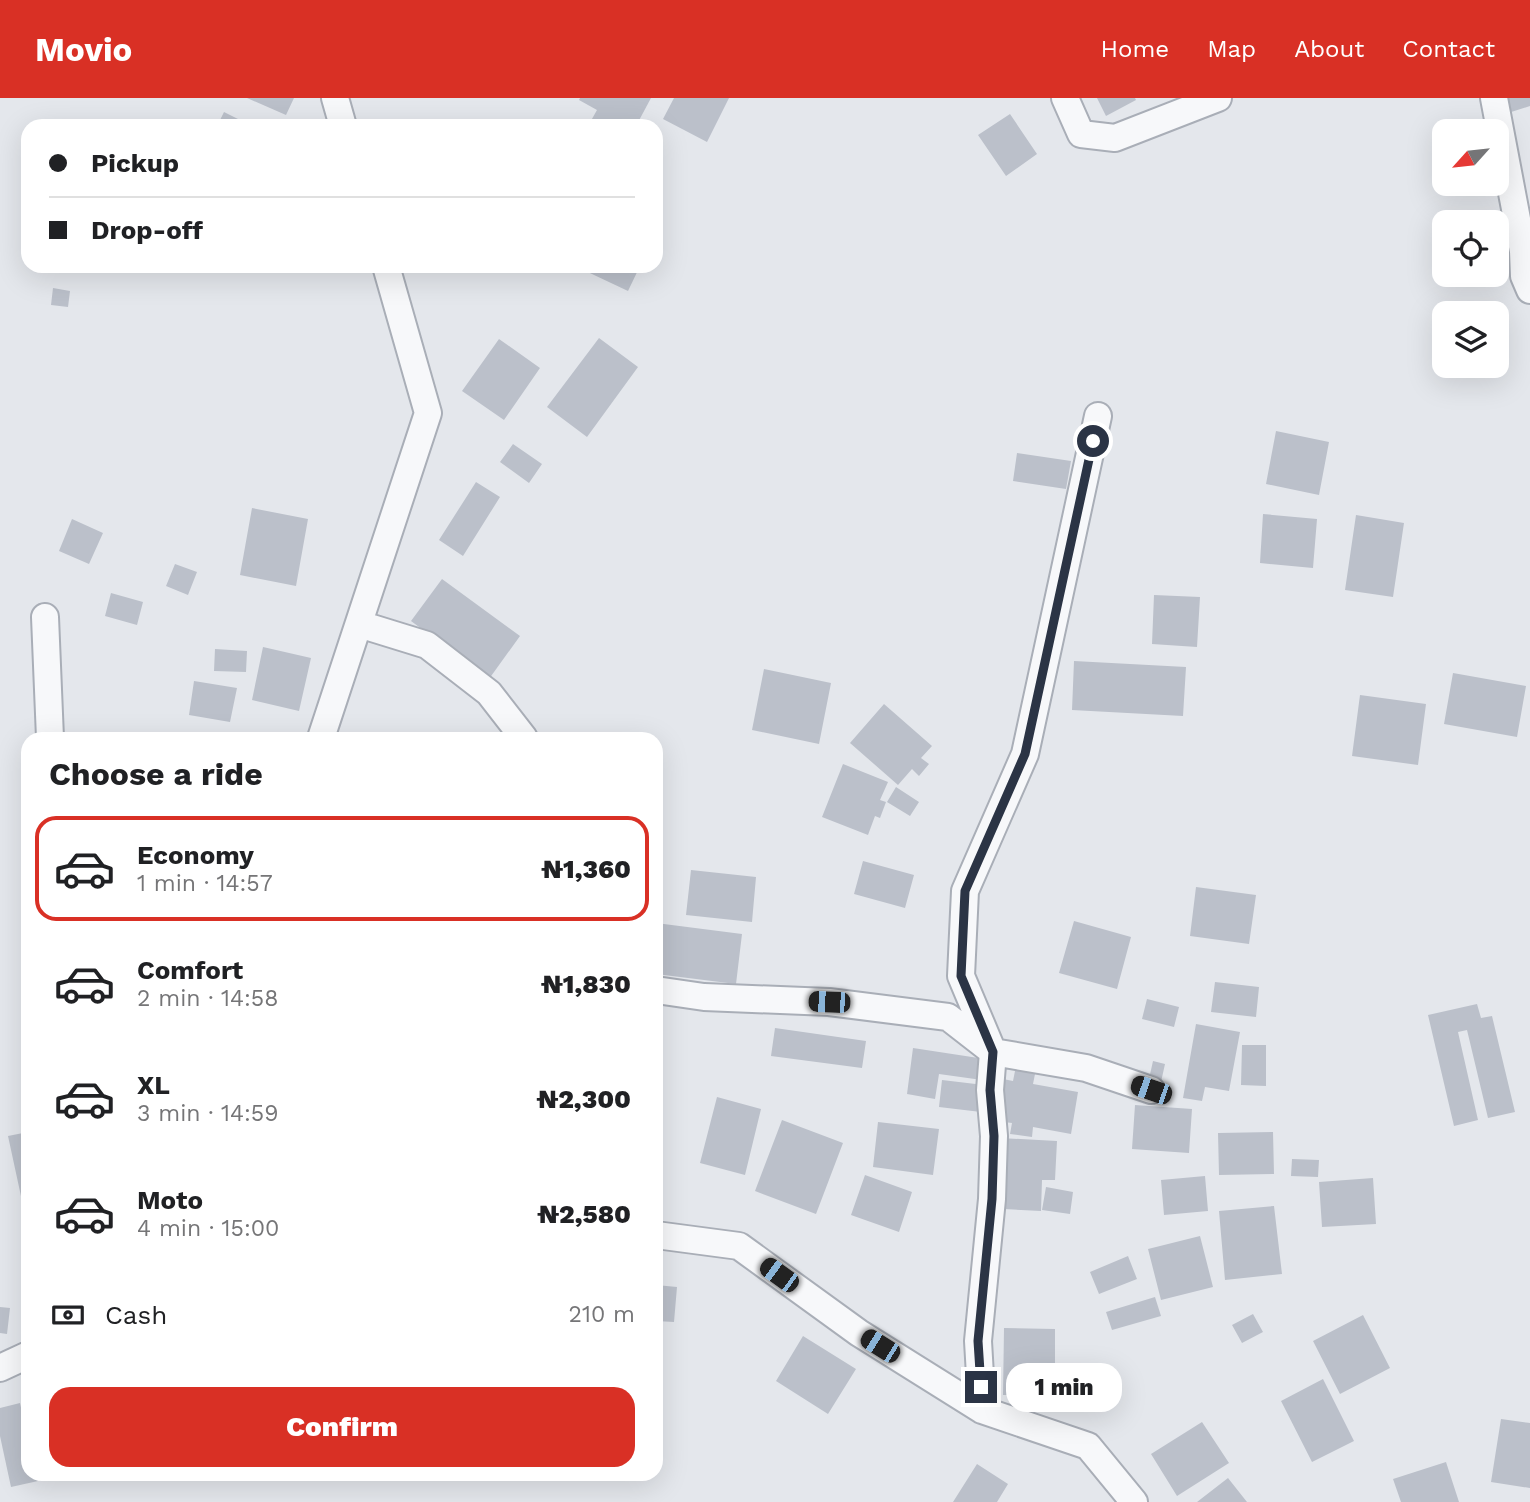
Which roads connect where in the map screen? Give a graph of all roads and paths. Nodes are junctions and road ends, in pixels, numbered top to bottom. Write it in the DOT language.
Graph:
graph roads {
  1 [pos="335,98"];
  2 [pos="1065,98"];
  3 [pos="1218,98"];
  4 [pos="1494,98"];
  5 [pos="341,119"];
  6 [pos="388,273"];
  7 [pos="1530,290"];
  8 [pos="1098,416"];
  9 [pos="45,617"];
  10 [pos="359,624"];
  11 [pos="50,732"];
  12 [pos="323,732"];
  13 [pos="519,732"];
  14 [pos="663,991"];
  15 [pos="993,1052"];
  16 [pos="1151,1090"];
  17 [pos="663,1236"];
  18 [pos="21,1358"];
  19 [pos="0,1368"];
  20 [pos="982,1410"];
  21 [pos="1134,1502"];
  1 -- 5 [label="street"];
  2 -- 3 [label="street"];
  4 -- 7 [label="street"];
  6 -- 10 [label="street"];
  8 -- 15 [label="street"];
  9 -- 11 [label="street"];
  10 -- 12 [label="street"];
  10 -- 13 [label="street"];
  14 -- 15 [label="street"];
  15 -- 16 [label="street"];
  15 -- 20 [label="street"];
  17 -- 20 [label="street"];
  18 -- 19 [label="street"];
  20 -- 21 [label="street"];
}
